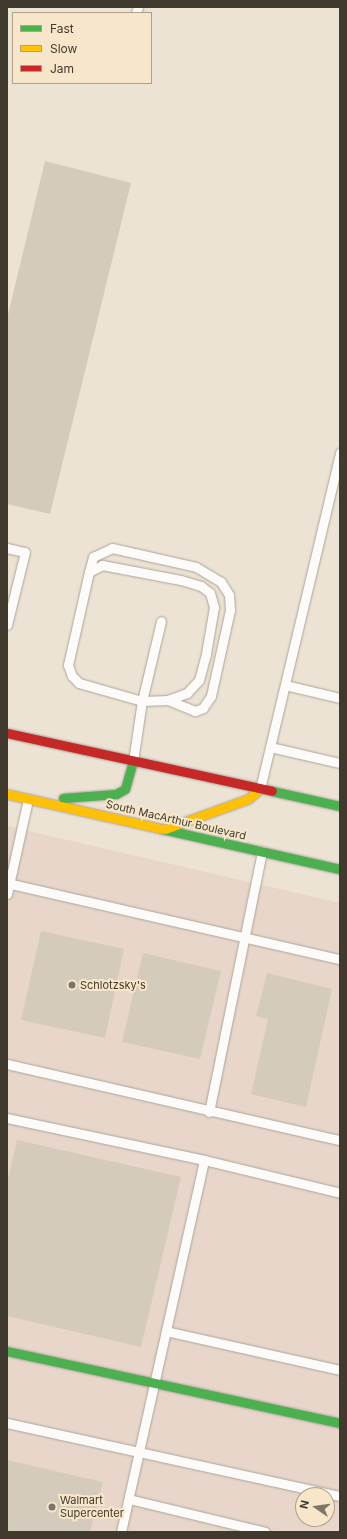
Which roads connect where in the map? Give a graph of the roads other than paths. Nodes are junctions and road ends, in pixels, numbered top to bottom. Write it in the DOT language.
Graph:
graph roads {
  1 [pos="340,452"];
  2 [pos="7,548"];
  3 [pos="89,572"];
  4 [pos="161,621"];
  5 [pos="7,624"];
  6 [pos="285,686"];
  7 [pos="340,698"];
  8 [pos="168,700"];
  9 [pos="142,701"];
  10 [pos="7,733"];
  11 [pos="270,747"];
  12 [pos="133,761"];
  13 [pos="340,763"];
  14 [pos="260,788"];
  15 [pos="7,794"];
  16 [pos="28,799"];
  17 [pos="340,806"];
  18 [pos="165,830"];
  19 [pos="262,851"];
  20 [pos="340,869"];
  21 [pos="8,883"];
  22 [pos="7,894"];
  23 [pos="246,937"];
  24 [pos="340,959"];
  25 [pos="7,1064"];
  26 [pos="209,1112"];
  27 [pos="7,1118"];
  28 [pos="340,1140"];
  29 [pos="204,1160"];
  30 [pos="340,1193"];
  31 [pos="166,1332"];
  32 [pos="7,1351"];
  33 [pos="340,1370"];
  34 [pos="156,1383"];
  35 [pos="7,1423"];
  36 [pos="340,1423"];
  37 [pos="140,1451"];
  38 [pos="340,1496"];
  39 [pos="129,1499"];
  40 [pos="121,1532"];
  41 [pos="265,1532"];
  1 -- 6 [label="lane"];
  2 -- 5 [label="lane"];
  3 -- 8 [label="lane"];
  3 -- 8 [label="lane"];
  3 -- 9 [label="lane"];
  4 -- 9 [label="lane"];
  6 -- 7 [label="lane"];
  6 -- 11 [label="lane"];
  8 -- 9 [label="lane"];
  9 -- 12 [label="lane"];
  10 -- 12 [label="main road"];
  11 -- 13 [label="lane"];
  11 -- 14 [label="lane"];
  12 -- 14 [label="main road"];
  12 -- 16 [label="main road"];
  14 -- 17 [label="main road"];
  14 -- 18 [label="main road"];
  15 -- 16 [label="main road, South MacArthur Boulevard"];
  16 -- 18 [label="main road, South MacArthur Boulevard"];
  16 -- 21 [label="lane"];
  18 -- 19 [label="main road, South MacArthur Boulevard"];
  19 -- 20 [label="main road, South MacArthur Boulevard"];
  19 -- 23 [label="lane"];
  21 -- 22 [label="lane"];
  21 -- 23 [label="lane"];
  23 -- 24 [label="lane"];
  23 -- 26 [label="lane"];
  25 -- 26 [label="lane"];
  26 -- 28 [label="lane"];
  27 -- 29 [label="lane"];
  29 -- 30 [label="lane"];
  29 -- 31 [label="lane"];
  31 -- 33 [label="lane"];
  31 -- 34 [label="lane"];
  32 -- 34 [label="main road"];
  34 -- 36 [label="main road"];
  34 -- 37 [label="lane"];
  35 -- 37 [label="lane"];
  37 -- 38 [label="lane"];
  37 -- 39 [label="lane"];
  39 -- 40 [label="lane"];
  39 -- 41 [label="lane"];
}
